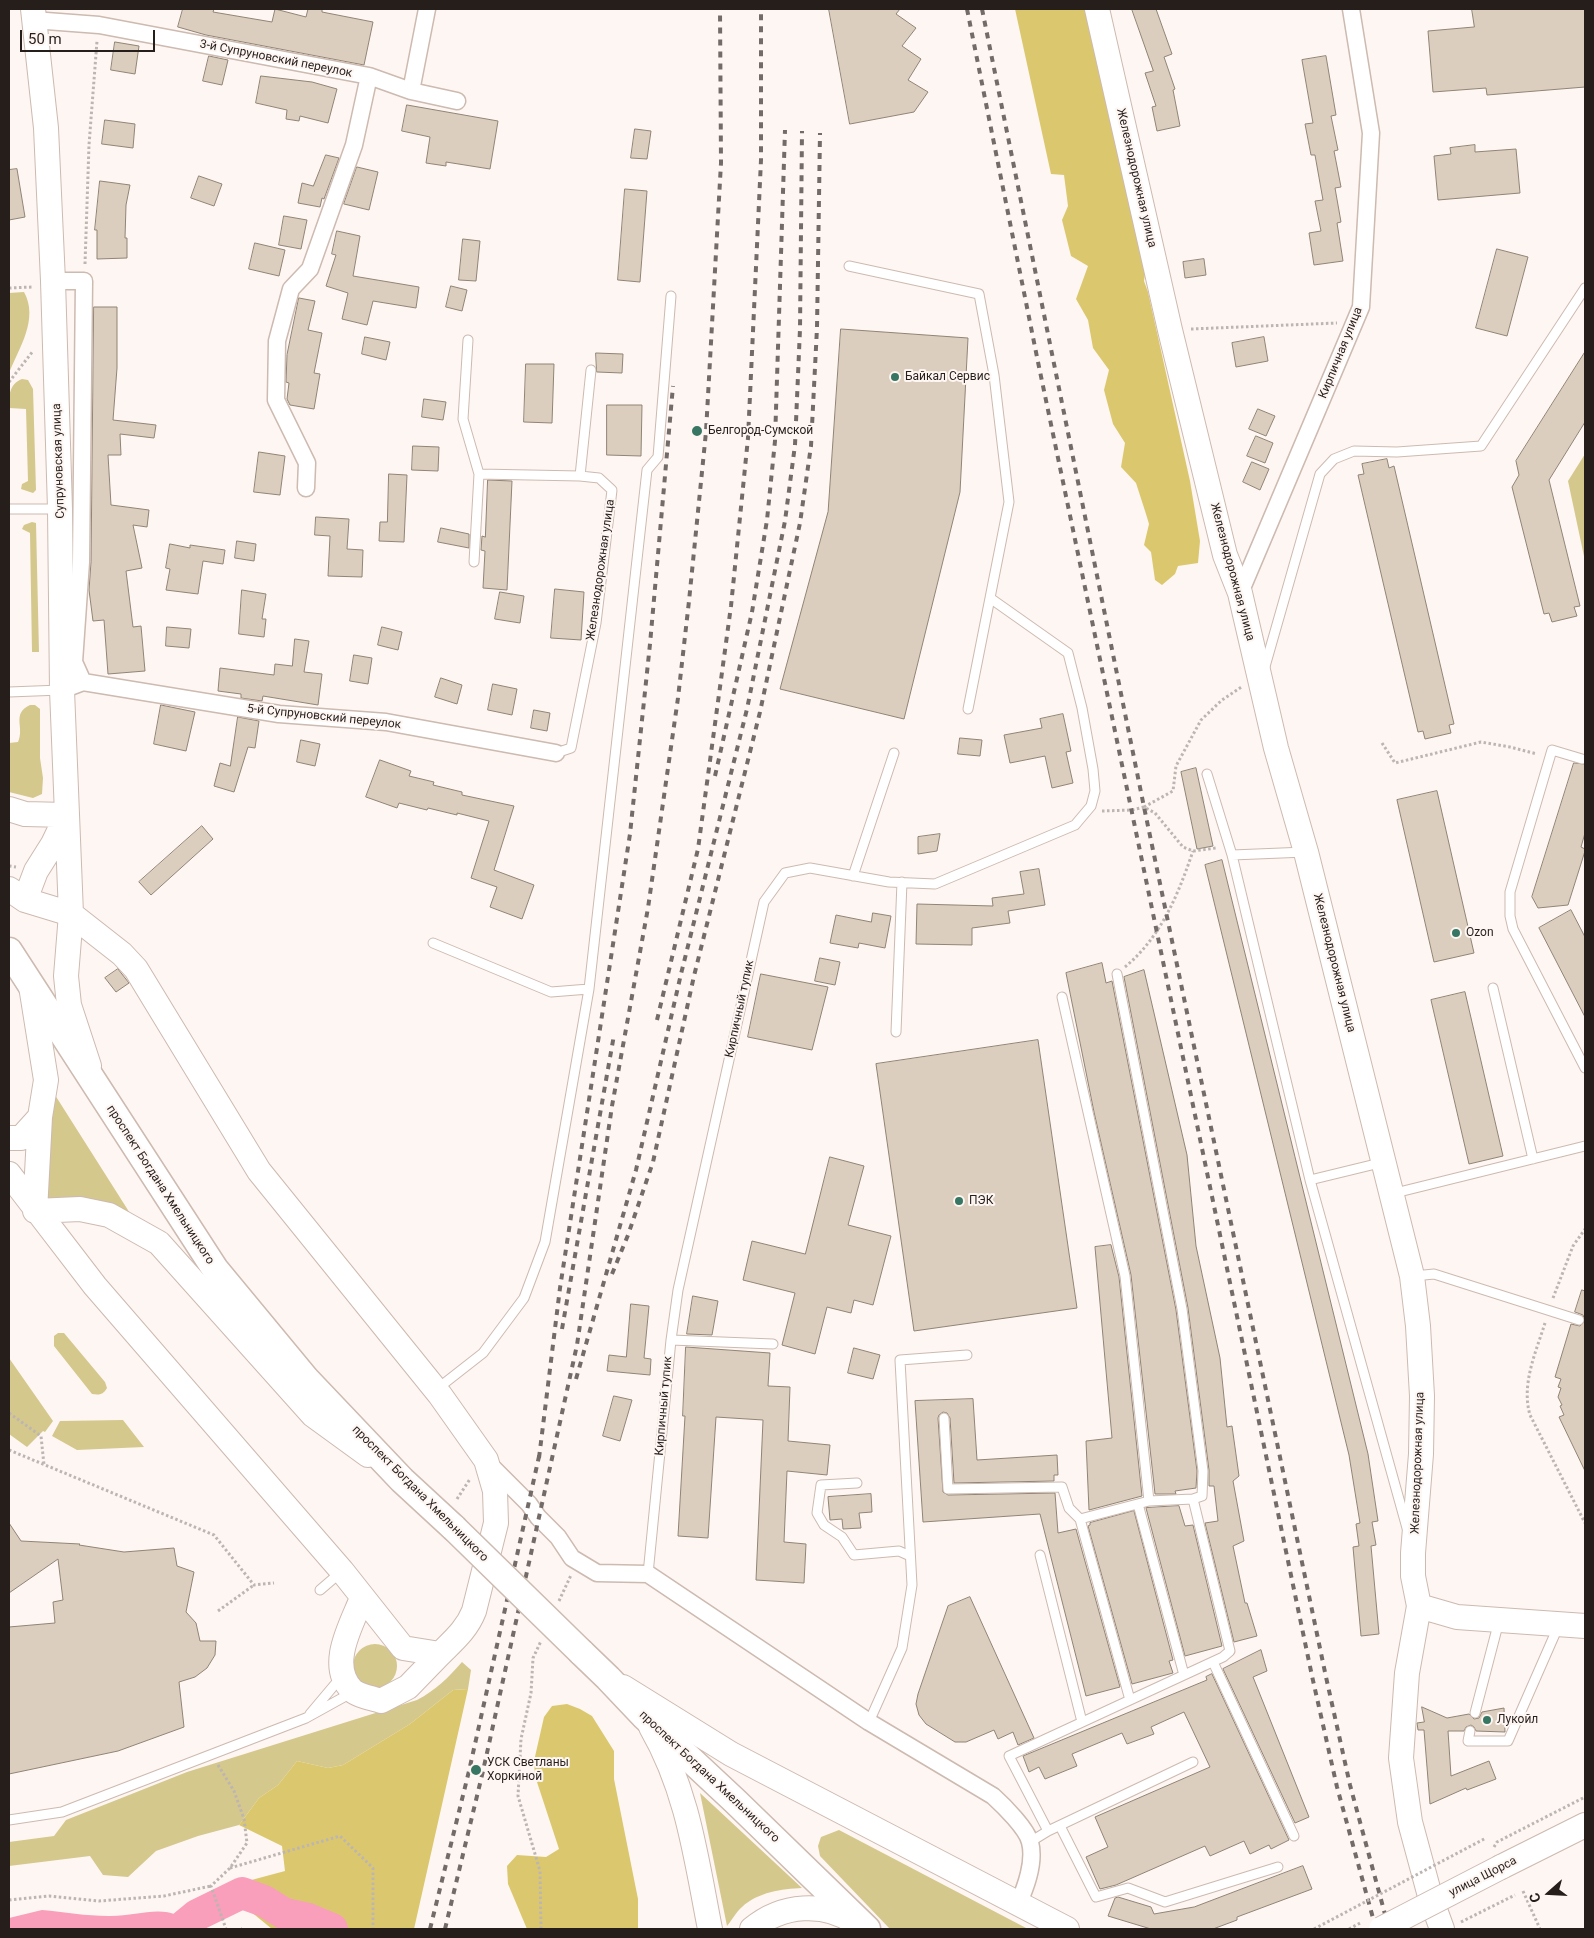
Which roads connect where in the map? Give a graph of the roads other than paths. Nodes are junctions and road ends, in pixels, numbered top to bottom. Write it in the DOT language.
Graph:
graph roads {
  1 [pos="427,9"];
  2 [pos="1097,9"];
  3 [pos="1351,9"];
  4 [pos="33,15"];
  5 [pos="369,76"];
  6 [pos="411,91"];
  7 [pos="457,101"];
  8 [pos="849,266"];
  9 [pos="42,284"];
  10 [pos="1585,288"];
  11 [pos="671,296"];
  12 [pos="468,340"];
  13 [pos="591,370"];
  14 [pos="479,474"];
  15 [pos="580,476"];
  16 [pos="306,488"];
  17 [pos="9,509"];
  18 [pos="60,509"];
  19 [pos="474,562"];
  20 [pos="1240,593"];
  21 [pos="990,598"];
  22 [pos="1261,681"];
  23 [pos="72,686"];
  24 [pos="9,692"];
  25 [pos="968,709"];
  26 [pos="556,753"];
  27 [pos="894,753"];
  28 [pos="1582,759"];
  29 [pos="1207,774"];
  30 [pos="9,808"];
  31 [pos="66,815"];
  32 [pos="1306,852"];
  33 [pos="1232,855"];
  34 [pos="853,876"];
  35 [pos="902,882"];
  36 [pos="17,894"];
  37 [pos="71,914"];
  38 [pos="432,943"];
  39 [pos="110,945"];
  40 [pos="9,951"];
  41 [pos="1117,974"];
  42 [pos="66,976"];
  43 [pos="31,984"];
  44 [pos="1493,988"];
  45 [pos="590,989"];
  46 [pos="1062,997"];
  47 [pos="896,1032"];
  48 [pos="1585,1068"];
  49 [pos="97,1089"];
  50 [pos="40,1117"];
  51 [pos="9,1138"];
  52 [pos="1585,1146"];
  53 [pos="1532,1159"];
  54 [pos="1384,1162"];
  55 [pos="9,1174"];
  56 [pos="1310,1180"];
  57 [pos="1390,1194"];
  58 [pos="35,1211"];
  59 [pos="1412,1276"];
  60 [pos="1579,1320"];
  61 [pos="671,1340"];
  62 [pos="773,1344"];
  63 [pos="967,1355"];
  64 [pos="436,1390"];
  65 [pos="944,1418"];
  66 [pos="477,1466"];
  67 [pos="402,1480"];
  68 [pos="857,1483"];
  69 [pos="1193,1499"];
  70 [pos="1149,1501"];
  71 [pos="1138,1504"];
  72 [pos="1080,1519"];
  73 [pos="1413,1552"];
  74 [pos="1040,1555"];
  75 [pos="910,1556"];
  76 [pos="342,1571"];
  77 [pos="648,1574"];
  78 [pos="320,1590"];
  79 [pos="362,1598"];
  80 [pos="1419,1606"];
  81 [pos="1499,1621"];
  82 [pos="1560,1624"];
  83 [pos="1585,1626"];
  84 [pos="440,1654"];
  85 [pos="1213,1662"];
  86 [pos="1184,1675"];
  87 [pos="608,1678"];
  88 [pos="347,1683"];
  89 [pos="1130,1700"];
  90 [pos="1475,1713"];
  91 [pos="645,1717"];
  92 [pos="306,1718"];
  93 [pos="869,1722"];
  94 [pos="1082,1722"];
  95 [pos="1470,1731"];
  96 [pos="1193,1762"];
  97 [pos="9,1820"];
  98 [pos="1585,1825"];
  99 [pos="1060,1826"];
  100 [pos="1048,1831"];
  101 [pos="1294,1836"];
  102 [pos="1030,1842"];
  103 [pos="1278,1867"];
  104 [pos="1018,1904"];
  105 [pos="1449,1927"];
  106 [pos="710,1929"];
  107 [pos="752,1929"];
  108 [pos="865,1929"];
  109 [pos="1067,1929"];
  110 [pos="1381,1929"];
  1 -- 6 [label="street"];
  2 -- 20 [label="street, Железнодорожная улица"];
  3 -- 20 [label="street, Кирпичная улица"];
  4 -- 5 [label="street, 3-й Супруновский переулок"];
  4 -- 9 [label="street, Супруновская улица"];
  5 -- 6 [label="street, 3-й Супруновский переулок"];
  5 -- 16 [label="street"];
  6 -- 7 [label="street, 3-й Супруновский переулок"];
  8 -- 21 [label="lane"];
  9 -- 18 [label="street, Супруновская улица"];
  9 -- 23 [label="street"];
  10 -- 22 [label="lane"];
  11 -- 45 [label="lane"];
  12 -- 14 [label="lane"];
  13 -- 15 [label="lane"];
  14 -- 15 [label="lane"];
  14 -- 19 [label="lane"];
  15 -- 26 [label="lane, Железнодорожная улица"];
  17 -- 18 [label="lane"];
  18 -- 23 [label="street, Супруновская улица"];
  20 -- 22 [label="street, Железнодорожная улица"];
  21 -- 25 [label="lane"];
  21 -- 35 [label="lane, Кирпичный тупик"];
  22 -- 32 [label="street, Железнодорожная улица"];
  23 -- 24 [label="lane"];
  23 -- 26 [label="street, 5-й Супруновский переулок"];
  23 -- 31 [label="street, Супруновская улица"];
  27 -- 34 [label="lane"];
  28 -- 48 [label="lane"];
  29 -- 33 [label="lane"];
  30 -- 31 [label="street"];
  31 -- 36 [label="street"];
  31 -- 37 [label="street, Супруновская улица"];
  32 -- 33 [label="lane"];
  32 -- 54 [label="street, Железнодорожная улица"];
  33 -- 56 [label="lane"];
  34 -- 35 [label="lane, Кирпичный тупик"];
  34 -- 61 [label="lane, Кирпичный тупик"];
  35 -- 47 [label="lane"];
  36 -- 37 [label="street"];
  37 -- 39 [label="street"];
  37 -- 42 [label="street, Супруновская улица"];
  38 -- 45 [label="lane"];
  39 -- 42 [label="street"];
  39 -- 64 [label="street"];
  40 -- 43 [label="main road, проспект Богдана Хмельницкого"];
  41 -- 69 [label="lane"];
  42 -- 49 [label="street, Супруновская улица"];
  43 -- 49 [label="main road, проспект Богдана Хмельницкого"];
  43 -- 50 [label="street"];
  44 -- 53 [label="lane"];
  45 -- 64 [label="lane"];
  46 -- 70 [label="lane"];
  49 -- 67 [label="main road, проспект Богдана Хмельницкого"];
  50 -- 51 [label="street"];
  50 -- 58 [label="street"];
  52 -- 53 [label="lane"];
  53 -- 57 [label="lane"];
  54 -- 56 [label="lane"];
  54 -- 57 [label="street, Железнодорожная улица"];
  55 -- 58 [label="street"];
  56 -- 73 [label="lane"];
  57 -- 59 [label="street, Железнодорожная улица"];
  58 -- 67 [label="street"];
  58 -- 76 [label="street"];
  59 -- 60 [label="lane"];
  59 -- 73 [label="street, Железнодорожная улица"];
  61 -- 62 [label="lane"];
  61 -- 77 [label="lane, Кирпичный тупик"];
  63 -- 75 [label="lane"];
  64 -- 66 [label="street"];
  65 -- 72 [label="lane"];
  66 -- 77 [label="street"];
  66 -- 84 [label="street"];
  67 -- 87 [label="main road, проспект Богдана Хмельницкого, bridge"];
  68 -- 75 [label="lane"];
  69 -- 70 [label="lane"];
  69 -- 85 [label="lane"];
  70 -- 71 [label="lane"];
  71 -- 72 [label="lane"];
  71 -- 86 [label="lane"];
  72 -- 89 [label="lane"];
  73 -- 80 [label="street, Железнодорожная улица"];
  74 -- 94 [label="lane"];
  75 -- 93 [label="lane"];
  76 -- 78 [label="lane"];
  76 -- 79 [label="street"];
  77 -- 93 [label="street"];
  79 -- 84 [label="street"];
  79 -- 88 [label="street"];
  80 -- 81 [label="street"];
  80 -- 105 [label="street, Железнодорожная улица"];
  81 -- 82 [label="street"];
  81 -- 90 [label="lane"];
  82 -- 83 [label="street"];
  82 -- 95 [label="lane"];
  84 -- 88 [label="street"];
  85 -- 86 [label="lane"];
  85 -- 101 [label="lane"];
  86 -- 89 [label="lane"];
  87 -- 91 [label="main road, проспект Богдана Хмельницкого"];
  87 -- 104 [label="street"];
  88 -- 92 [label="lane"];
  88 -- 92 [label="lane"];
  89 -- 94 [label="lane"];
  91 -- 106 [label="street"];
  91 -- 108 [label="main road, проспект Богдана Хмельницкого"];
  92 -- 97 [label="lane"];
  93 -- 102 [label="street"];
  94 -- 100 [label="lane"];
  96 -- 99 [label="lane"];
  98 -- 110 [label="street, улица Щорса, bridge"];
  99 -- 100 [label="lane"];
  99 -- 103 [label="lane"];
  100 -- 102 [label="lane"];
  102 -- 104 [label="street"];
  104 -- 109 [label="street"];
  107 -- 108 [label="street"];
}
